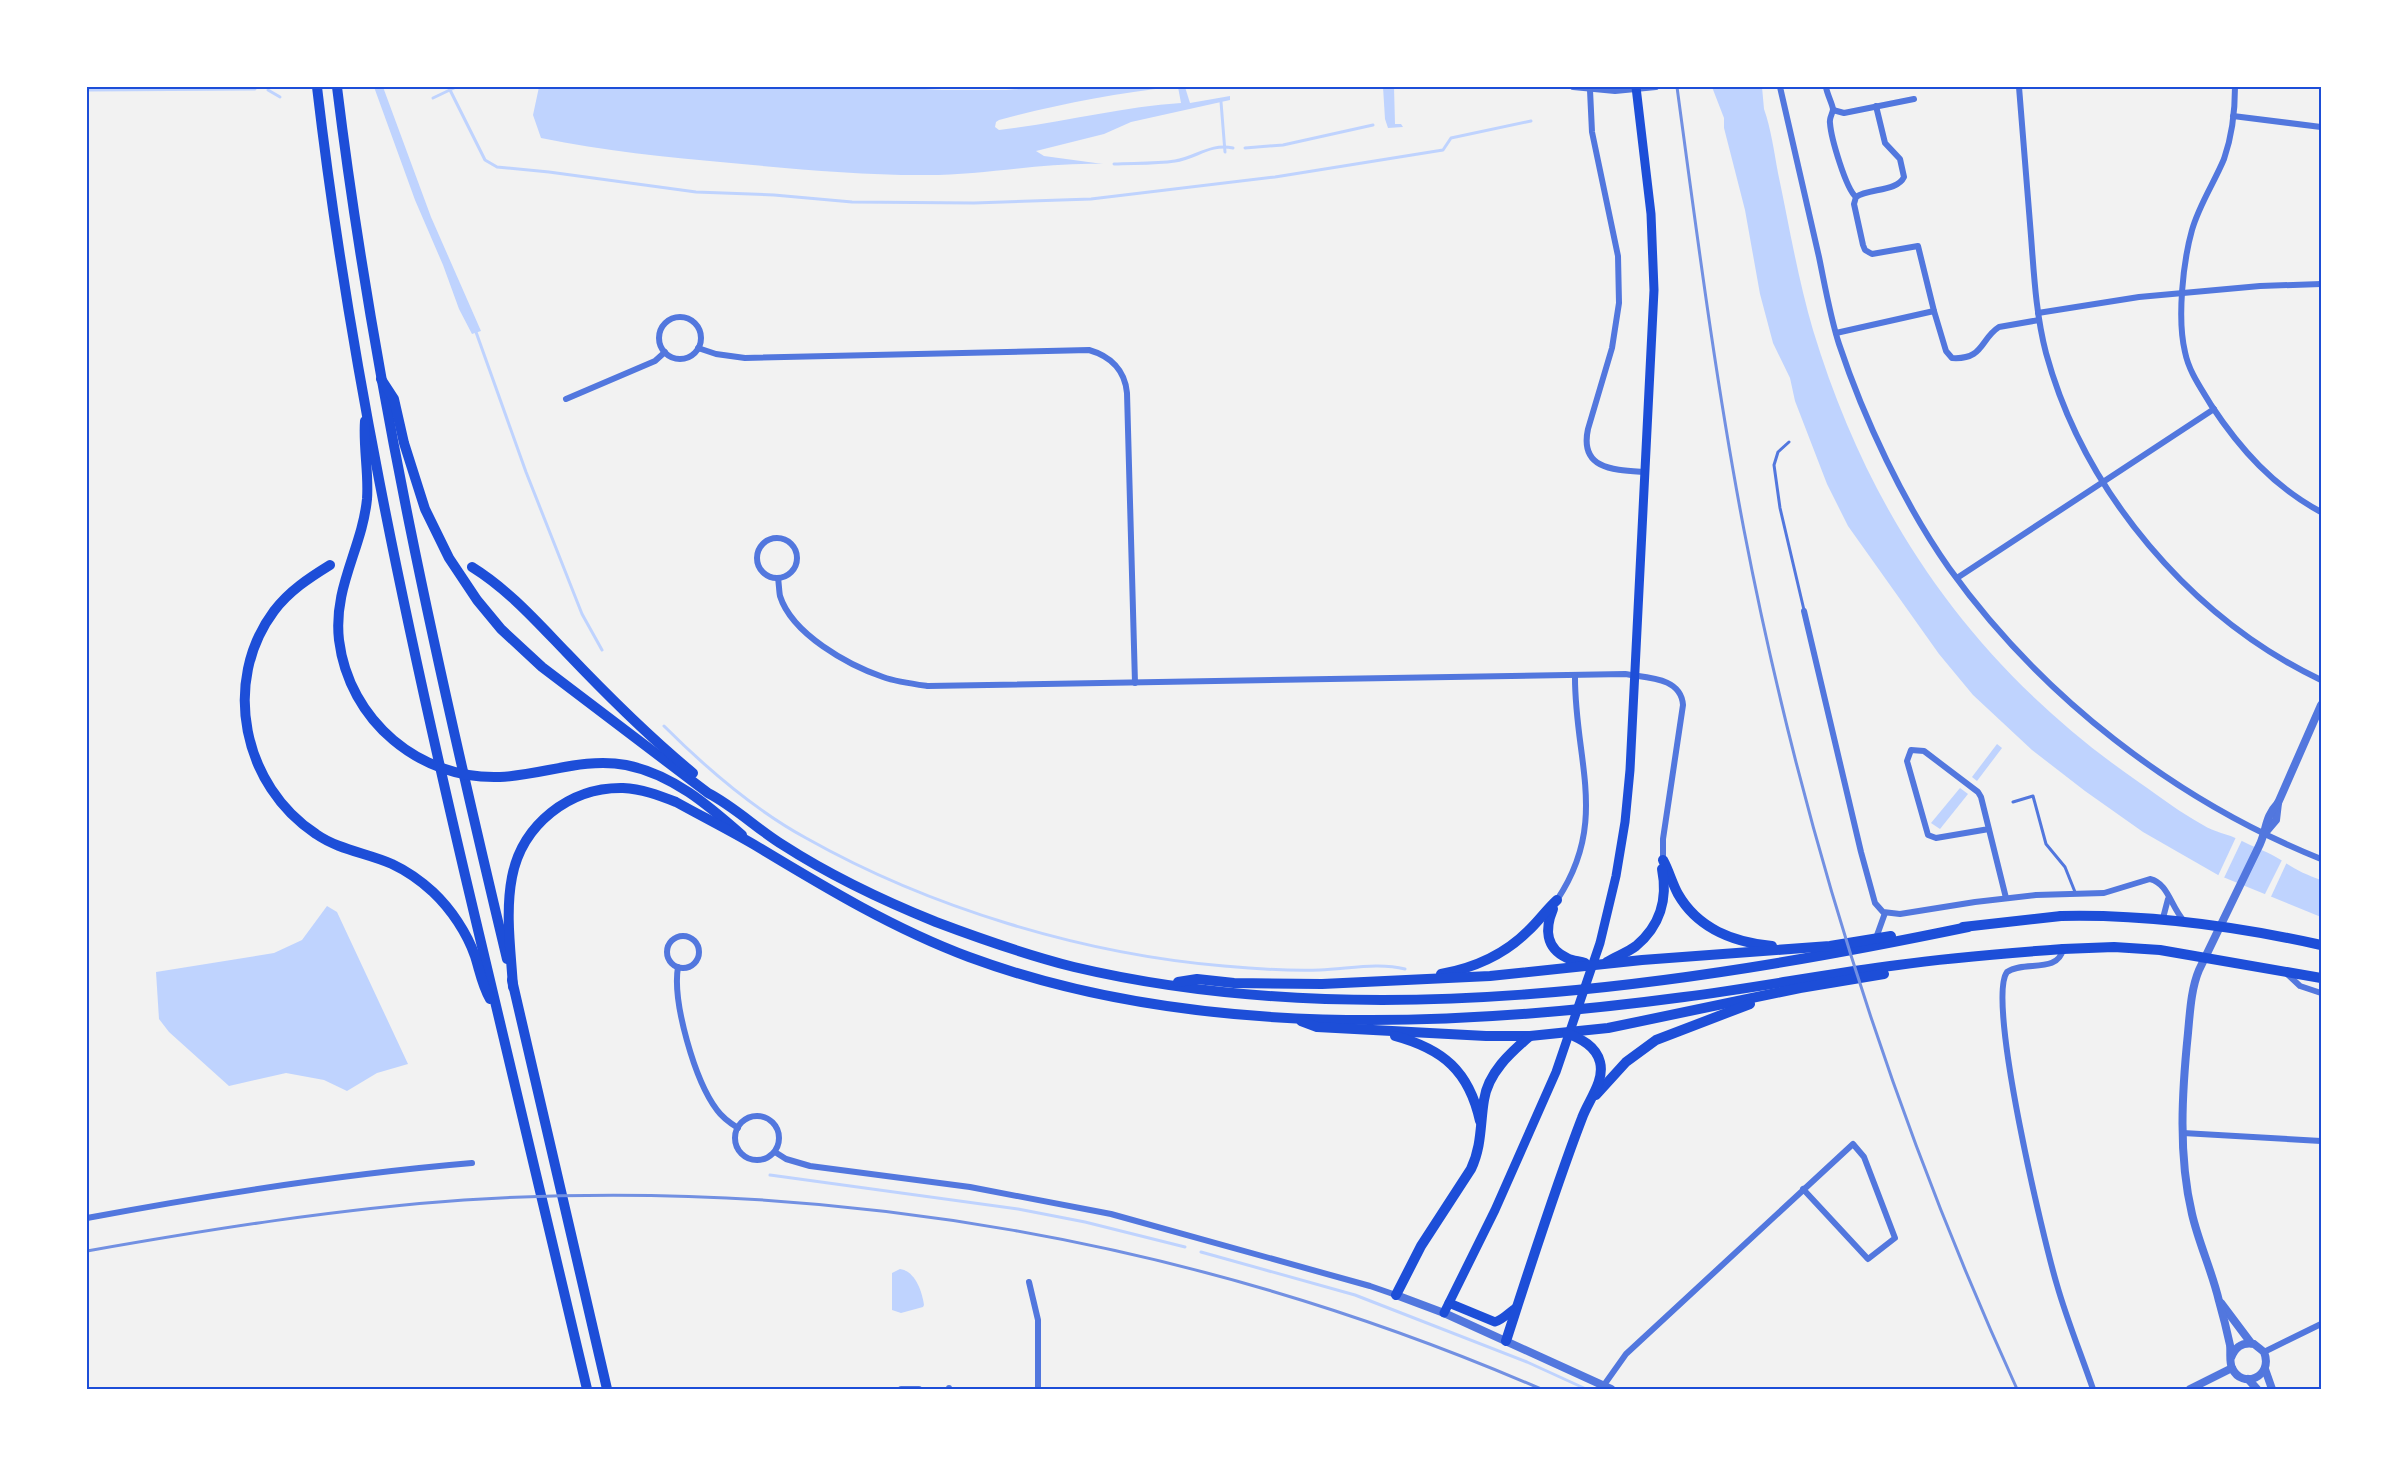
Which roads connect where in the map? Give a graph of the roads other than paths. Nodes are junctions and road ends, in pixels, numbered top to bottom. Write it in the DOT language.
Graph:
graph roads {
  1 [pos="317,87"];
  2 [pos="337,87"];
  3 [pos="1573,87"];
  4 [pos="1636,87"];
  5 [pos="1656,87"];
  6 [pos="1780,87"];
  7 [pos="1826,87"];
  8 [pos="2019,87"];
  9 [pos="2235,87"];
  10 [pos="1590,90"];
  11 [pos="1914,99"];
  12 [pos="1876,106"];
  13 [pos="1833,110"];
  14 [pos="2233,116"];
  15 [pos="2321,127"];
  16 [pos="1856,197"];
  17 [pos="2321,284"];
  18 [pos="2183,292"];
  19 [pos="1934,311"];
  20 [pos="2038,313"];
  21 [pos="2039,320"];
  22 [pos="1836,333"];
  23 [pos="698,348"];
  24 [pos="665,352"];
  25 [pos="381,379"];
  26 [pos="566,399"];
  27 [pos="366,405"];
  28 [pos="2214,409"];
  29 [pos="1789,442"];
  30 [pos="1645,472"];
  31 [pos="2104,483"];
  32 [pos="2321,512"];
  33 [pos="330,565"];
  34 [pos="472,567"];
  35 [pos="778,578"];
  36 [pos="1957,578"];
  37 [pos="1804,611"];
  38 [pos="1575,675"];
  39 [pos="1635,676"];
  40 [pos="2321,680"];
  41 [pos="1135,683"];
  42 [pos="2321,705"];
  43 [pos="724,801"];
  44 [pos="2013,802"];
  45 [pos="1989,829"];
  46 [pos="2265,833"];
  47 [pos="754,845"];
  48 [pos="2321,859"];
  49 [pos="1663,860"];
  50 [pos="2075,894"];
  51 [pos="2006,898"];
  52 [pos="2168,899"];
  53 [pos="1557,900"];
  54 [pos="1886,913"];
  55 [pos="2163,918"];
  56 [pos="2184,921"];
  57 [pos="2222,926"];
  58 [pos="1874,942"];
  59 [pos="2321,945"];
  60 [pos="1802,947"];
  61 [pos="2063,949"];
  62 [pos="1977,956"];
  63 [pos="2207,956"];
  64 [pos="1596,965"];
  65 [pos="678,967"];
  66 [pos="2280,969"];
  67 [pos="2321,978"];
  68 [pos="1385,982"];
  69 [pos="1166,984"];
  70 [pos="513,987"];
  71 [pos="2321,993"];
  72 [pos="1771,994"];
  73 [pos="496,1007"];
  74 [pos="1292,1017"];
  75 [pos="1377,1031"];
  76 [pos="1567,1032"];
  77 [pos="1530,1036"];
  78 [pos="1590,1102"];
  79 [pos="738,1128"];
  80 [pos="1481,1129"];
  81 [pos="2183,1133"];
  82 [pos="2321,1141"];
  83 [pos="775,1152"];
  84 [pos="472,1163"];
  85 [pos="1803,1189"];
  86 [pos="87,1218"];
  87 [pos="1029,1282"];
  88 [pos="1396,1295"];
  89 [pos="2219,1301"];
  90 [pos="1449,1302"];
  91 [pos="1517,1307"];
  92 [pos="1443,1313"];
  93 [pos="2321,1324"];
  94 [pos="1506,1341"];
  95 [pos="2251,1343"];
  96 [pos="2264,1352"];
  97 [pos="2231,1358"];
  98 [pos="2232,1368"];
  99 [pos="2265,1369"];
  100 [pos="2248,1379"];
  101 [pos="1608,1387"];
  102 [pos="588,1389"];
  103 [pos="607,1389"];
  104 [pos="902,1389"];
  105 [pos="919,1389"];
  106 [pos="1038,1389"];
  107 [pos="2093,1389"];
  108 [pos="2190,1389"];
  109 [pos="2257,1389"];
  110 [pos="2272,1389"];
  1 -- 27 [label="main road"];
  2 -- 25 [label="main road"];
  3 -- 10 [label="street"];
  4 -- 30 [label="main road"];
  5 -- 10 [label="street"];
  6 -- 22 [label="street"];
  7 -- 13 [label="street"];
  8 -- 20 [label="street"];
  9 -- 14 [label="street"];
  10 -- 30 [label="street"];
  11 -- 12 [label="street"];
  12 -- 13 [label="street"];
  12 -- 16 [label="street"];
  13 -- 16 [label="street"];
  14 -- 15 [label="street"];
  14 -- 18 [label="street"];
  16 -- 19 [label="street"];
  17 -- 18 [label="street"];
  18 -- 20 [label="street"];
  18 -- 28 [label="street"];
  19 -- 21 [label="street"];
  19 -- 22 [label="street"];
  20 -- 21 [label="street"];
  21 -- 31 [label="street"];
  22 -- 36 [label="street"];
  23 -- 24 [label="street"];
  23 -- 24 [label="street"];
  23 -- 41 [label="street"];
  24 -- 26 [label="street"];
  25 -- 43 [label="main road"];
  25 -- 70 [label="main road"];
  27 -- 47 [label="main road"];
  27 -- 73 [label="main road"];
  28 -- 31 [label="street"];
  28 -- 32 [label="street"];
  29 -- 37 [label="lane"];
  30 -- 39 [label="main road"];
  31 -- 36 [label="street"];
  31 -- 40 [label="street"];
  33 -- 73 [label="main road"];
  34 -- 43 [label="main road"];
  35 -- 35 [label="street"];
  35 -- 41 [label="street"];
  36 -- 46 [label="street"];
  37 -- 54 [label="street"];
  38 -- 39 [label="street"];
  38 -- 41 [label="street"];
  38 -- 53 [label="street"];
  39 -- 49 [label="street"];
  39 -- 90 [label="main road"];
  42 -- 46 [label="street"];
  43 -- 69 [label="main road"];
  44 -- 50 [label="lane"];
  45 -- 45 [label="street"];
  45 -- 51 [label="street"];
  46 -- 48 [label="street"];
  46 -- 57 [label="street"];
  47 -- 70 [label="main road"];
  47 -- 74 [label="main road"];
  49 -- 60 [label="main road"];
  49 -- 64 [label="main road"];
  50 -- 51 [label="street"];
  50 -- 52 [label="street"];
  51 -- 54 [label="street"];
  52 -- 55 [label="street"];
  52 -- 56 [label="street"];
  53 -- 64 [label="main road"];
  53 -- 68 [label="main road"];
  54 -- 58 [label="street"];
  55 -- 56 [label="main road"];
  55 -- 58 [label="main road"];
  56 -- 57 [label="main road"];
  57 -- 59 [label="main road"];
  57 -- 63 [label="street"];
  58 -- 60 [label="main road"];
  58 -- 69 [label="main road"];
  60 -- 64 [label="main road"];
  61 -- 62 [label="main road"];
  61 -- 63 [label="main road"];
  61 -- 107 [label="street"];
  62 -- 72 [label="main road"];
  62 -- 74 [label="main road"];
  63 -- 66 [label="main road"];
  63 -- 81 [label="street"];
  64 -- 68 [label="main road"];
  65 -- 65 [label="street"];
  65 -- 79 [label="street"];
  66 -- 67 [label="main road"];
  66 -- 71 [label="street"];
  68 -- 69 [label="main road"];
  70 -- 103 [label="main road"];
  72 -- 76 [label="main road"];
  72 -- 78 [label="main road"];
  73 -- 102 [label="main road"];
  74 -- 75 [label="main road"];
  75 -- 77 [label="main road"];
  75 -- 80 [label="main road"];
  76 -- 77 [label="main road"];
  76 -- 78 [label="main road"];
  77 -- 80 [label="main road"];
  78 -- 91 [label="main road"];
  79 -- 83 [label="street"];
  79 -- 83 [label="street"];
  80 -- 88 [label="main road"];
  81 -- 82 [label="street"];
  81 -- 89 [label="street"];
  83 -- 88 [label="street"];
  84 -- 86 [label="street"];
  85 -- 85 [label="street"];
  85 -- 101 [label="street"];
  87 -- 106 [label="street"];
  88 -- 92 [label="street"];
  89 -- 95 [label="street"];
  89 -- 97 [label="street"];
  90 -- 91 [label="main road"];
  90 -- 92 [label="main road"];
  91 -- 94 [label="main road"];
  92 -- 94 [label="street"];
  93 -- 96 [label="street"];
  94 -- 101 [label="street"];
  95 -- 96 [label="street"];
  95 -- 97 [label="street"];
  96 -- 99 [label="street"];
  97 -- 98 [label="street"];
  98 -- 100 [label="street"];
  98 -- 108 [label="street"];
  99 -- 100 [label="street"];
  99 -- 110 [label="street"];
  100 -- 109 [label="street"];
  104 -- 105 [label="street"];
}
